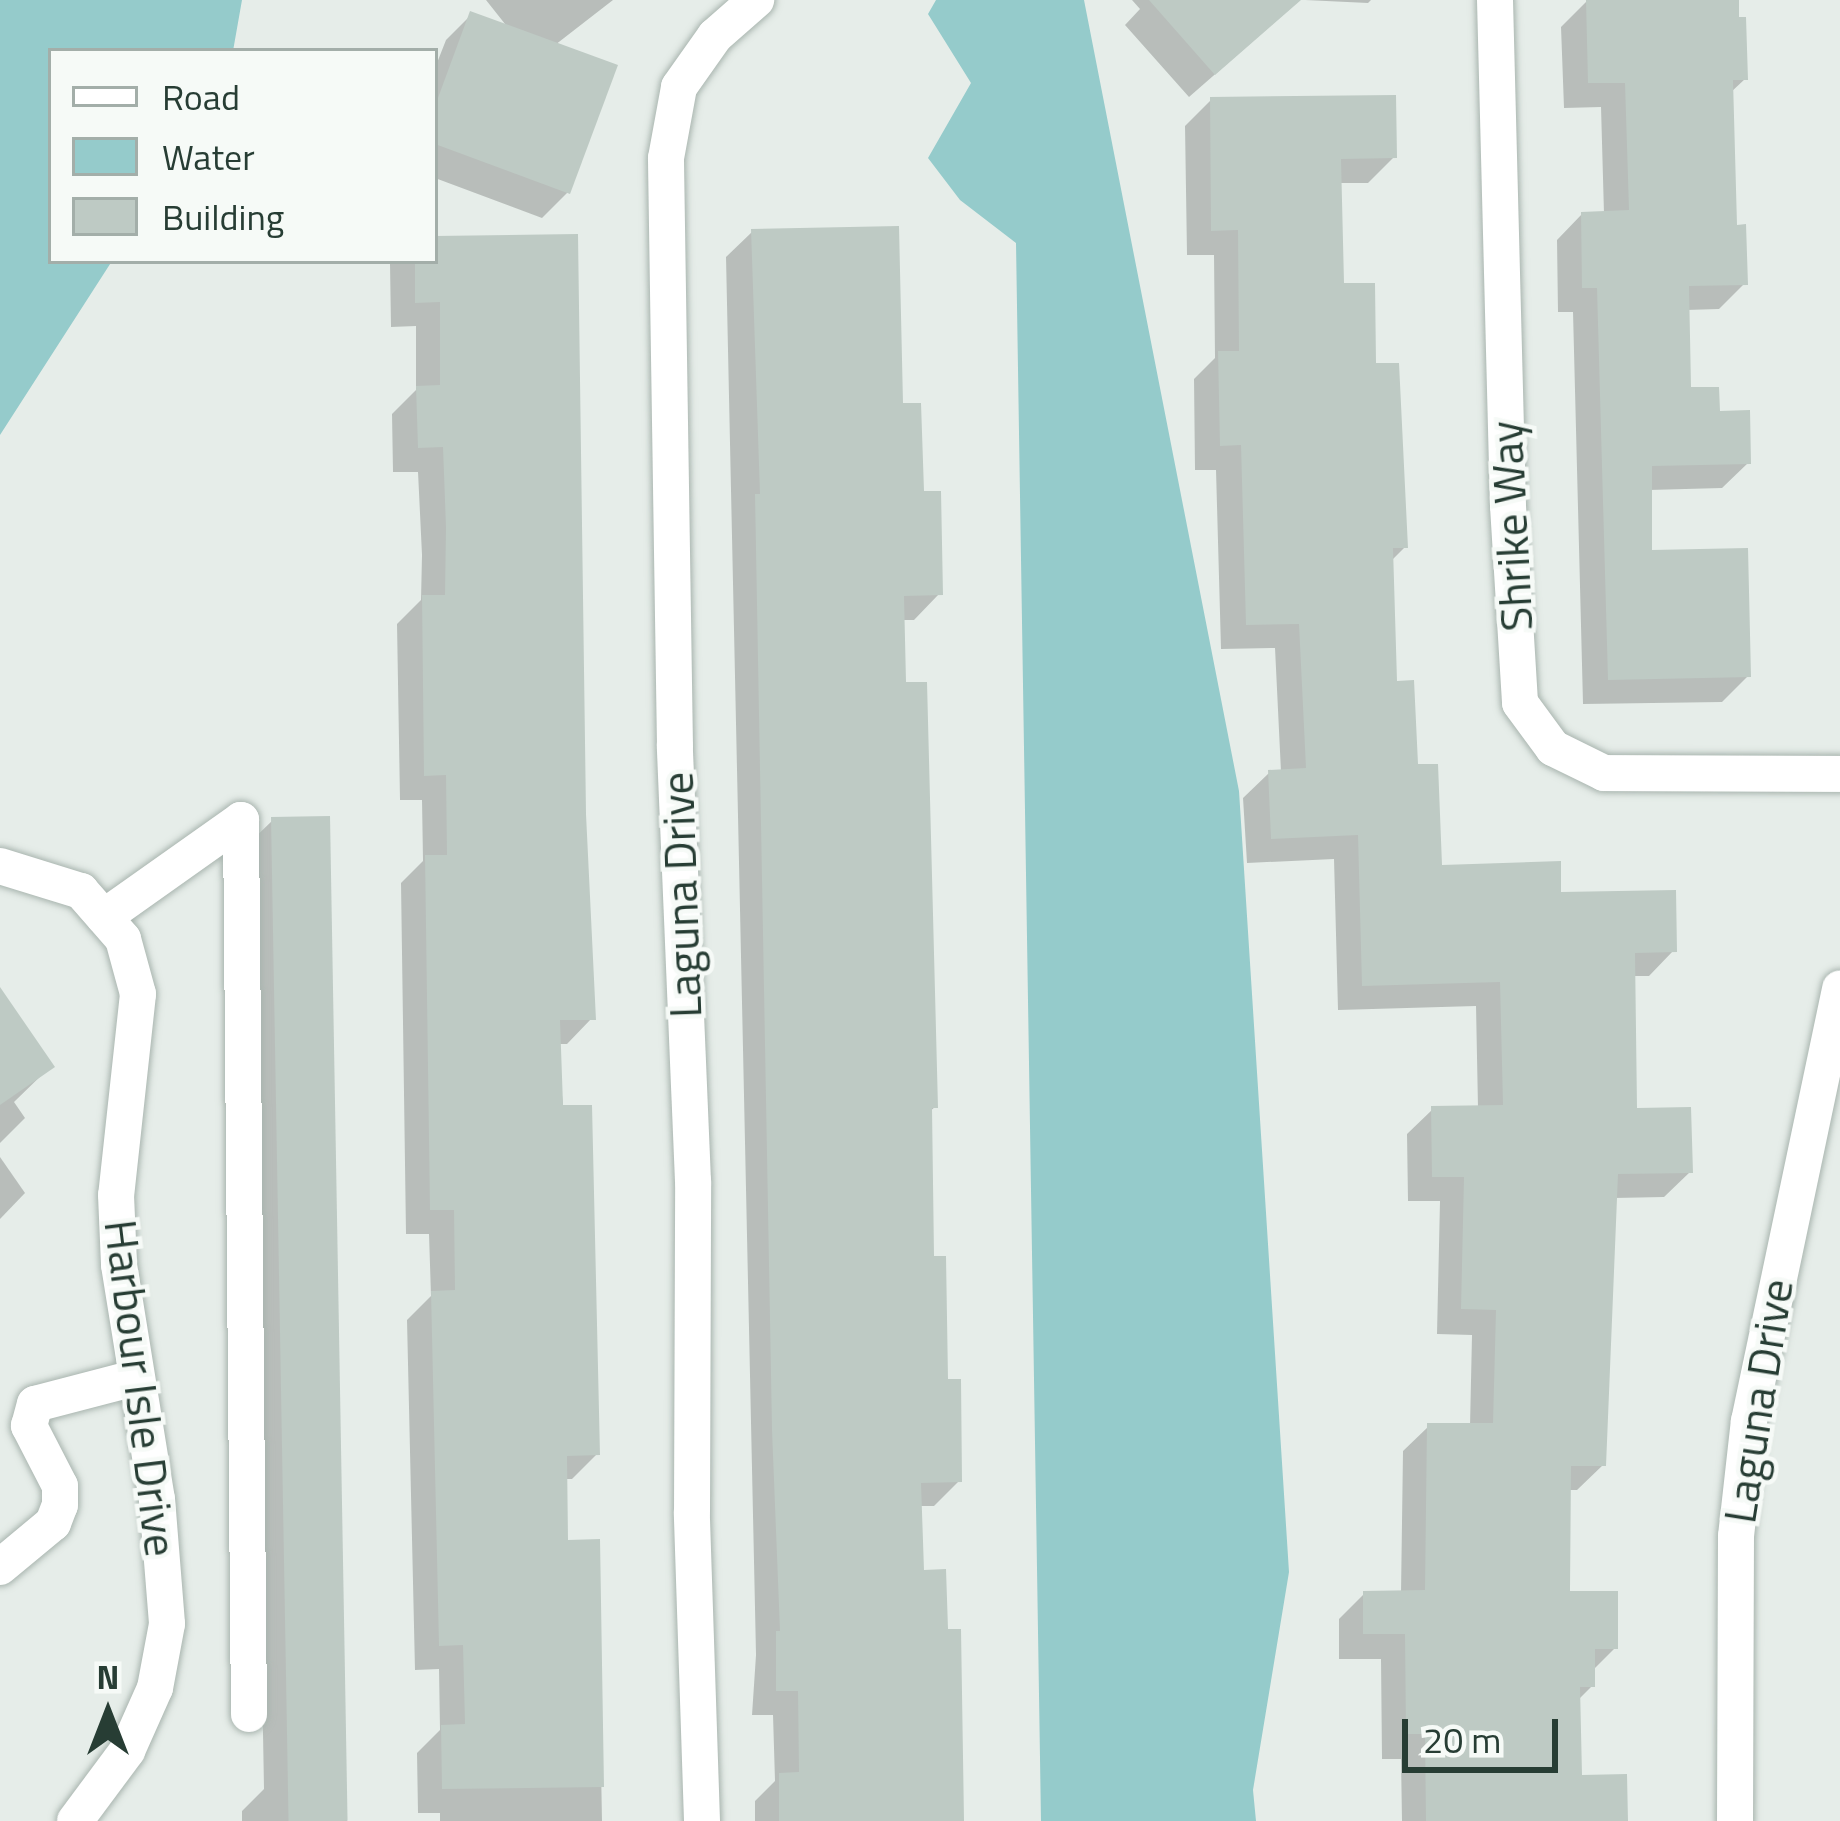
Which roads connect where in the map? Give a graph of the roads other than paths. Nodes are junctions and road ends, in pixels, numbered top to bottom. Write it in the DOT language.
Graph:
graph roads {
  1 [pos="756,0"];
  2 [pos="1495,0"];
  3 [pos="1840,773"];
  4 [pos="0,866"];
  5 [pos="104,917"];
  6 [pos="1840,988"];
  7 [pos="135,1378"];
  8 [pos="0,1567"];
  9 [pos="249,1714"];
  10 [pos="75,1821"];
  11 [pos="702,1821"];
  12 [pos="1735,1821"];
  1 -- 11 [label="street, Laguna Drive"];
  2 -- 3 [label="street, Shrike Way"];
  4 -- 5 [label="street, Harbour Isle Drive"];
  5 -- 7 [label="street, Harbour Isle Drive"];
  5 -- 9 [label="street"];
  6 -- 12 [label="street, Laguna Drive"];
  7 -- 8 [label="street"];
  7 -- 10 [label="street, Harbour Isle Drive"];
}
